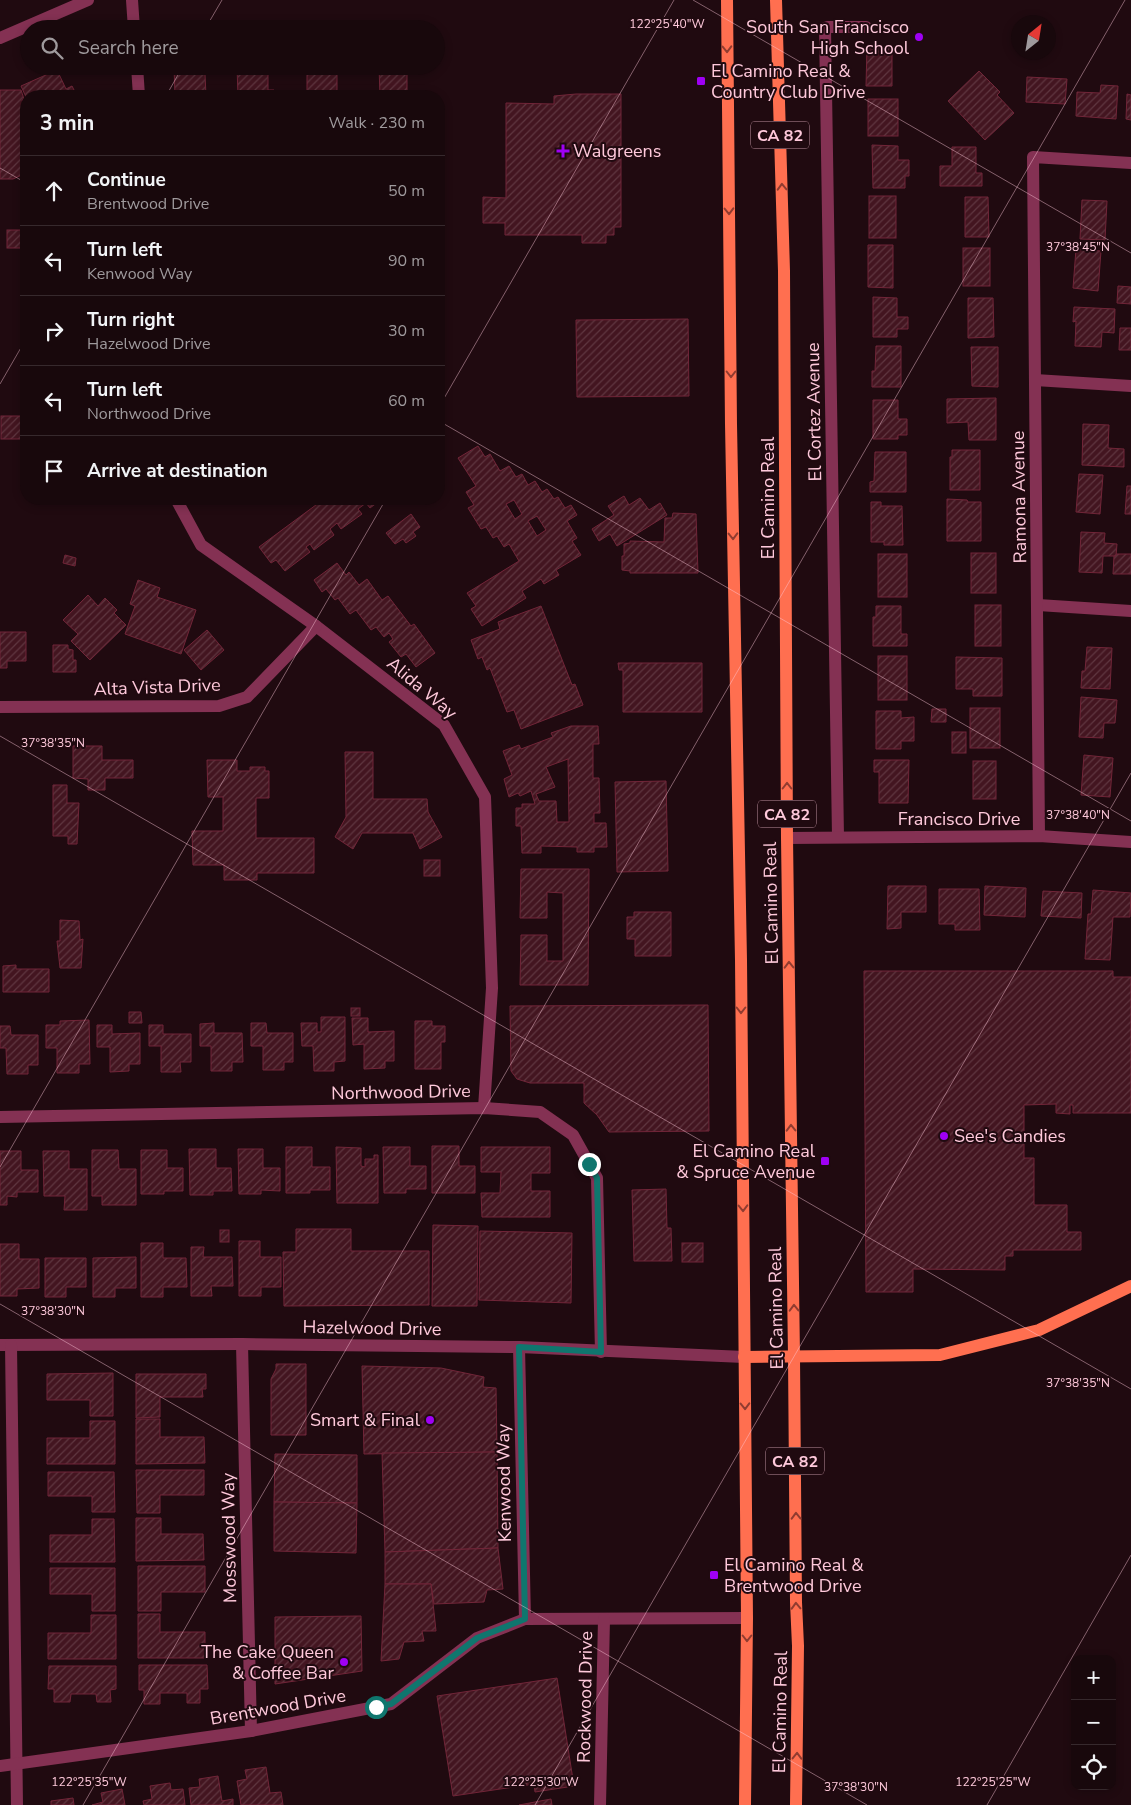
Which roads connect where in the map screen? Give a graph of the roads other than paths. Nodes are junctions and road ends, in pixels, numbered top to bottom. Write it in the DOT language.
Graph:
graph roads {
  1 [pos="88,0"];
  2 [pos="132,0"];
  3 [pos="727,0"];
  4 [pos="776,0"];
  5 [pos="42,20"];
  6 [pos="133,20"];
  7 [pos="866,27"];
  8 [pos="20,29"];
  9 [pos="0,38"];
  10 [pos="138,75"];
  11 [pos="139,90"];
  12 [pos="1131,163"];
  13 [pos="1035,380"];
  14 [pos="1131,386"];
  15 [pos="179,505"];
  16 [pos="1038,605"];
  17 [pos="1131,611"];
  18 [pos="316,626"];
  19 [pos="0,708"];
  20 [pos="1039,836"];
  21 [pos="787,838"];
  22 [pos="838,838"];
  23 [pos="1131,842"];
  24 [pos="484,1108"];
  25 [pos="0,1117"];
  26 [pos="1131,1286"];
  27 [pos="242,1344"];
  28 [pos="5,1345"];
  29 [pos="519,1347"];
  30 [pos="601,1352"];
  31 [pos="744,1357"];
  32 [pos="794,1357"];
  33 [pos="747,1618"];
  34 [pos="525,1619"];
  35 [pos="604,1619"];
  36 [pos="251,1731"];
  37 [pos="16,1763"];
  38 [pos="0,1766"];
  39 [pos="17,1805"];
  40 [pos="600,1805"];
  41 [pos="745,1805"];
  42 [pos="796,1805"];
  1 -- 5 [label="street"];
  2 -- 6 [label="street"];
  3 -- 31 [label="main road, El Camino Real / CA 82, one-way"];
  21 -- 4 [label="main road, El Camino Real / CA 82, one-way"];
  7 -- 22 [label="street, El Cortez Avenue"];
  8 -- 9 [label="street"];
  10 -- 11 [label="street"];
  12 -- 13 [label="street, Ramona Avenue"];
  13 -- 14 [label="street"];
  13 -- 16 [label="street, Ramona Avenue"];
  15 -- 18 [label="street, Alida Way"];
  16 -- 17 [label="street"];
  16 -- 20 [label="street, Ramona Avenue"];
  18 -- 19 [label="street, Alta Vista Drive"];
  18 -- 24 [label="street, Alida Way"];
  20 -- 22 [label="street, Francisco Drive"];
  20 -- 23 [label="street, Francisco Drive"];
  21 -- 22 [label="street, Francisco Drive"];
  32 -- 21 [label="main road, El Camino Real / CA 82, one-way"];
  24 -- 25 [label="street, Northwood Drive"];
  24 -- 30 [label="street, Northwood Drive"];
  26 -- 32 [label="main road"];
  27 -- 28 [label="street, Hazelwood Drive"];
  27 -- 29 [label="street, Hazelwood Drive"];
  27 -- 36 [label="street, Mosswood Way"];
  28 -- 37 [label="street"];
  29 -- 30 [label="street, Hazelwood Drive"];
  29 -- 34 [label="street, Kenwood Way"];
  30 -- 31 [label="street, Hazelwood Drive"];
  31 -- 32 [label="main road"];
  31 -- 33 [label="main road, El Camino Real / CA 82, one-way"];
  42 -- 32 [label="main road, El Camino Real / CA 82, one-way"];
  33 -- 35 [label="street, Brentwood Drive"];
  33 -- 41 [label="main road, El Camino Real / CA 82, one-way"];
  34 -- 35 [label="street, Brentwood Drive"];
  34 -- 36 [label="street, Brentwood Drive"];
  35 -- 40 [label="street, Rockwood Drive"];
  36 -- 37 [label="street, Brentwood Drive"];
  37 -- 38 [label="street, Brentwood Drive"];
  37 -- 39 [label="street"];
}
